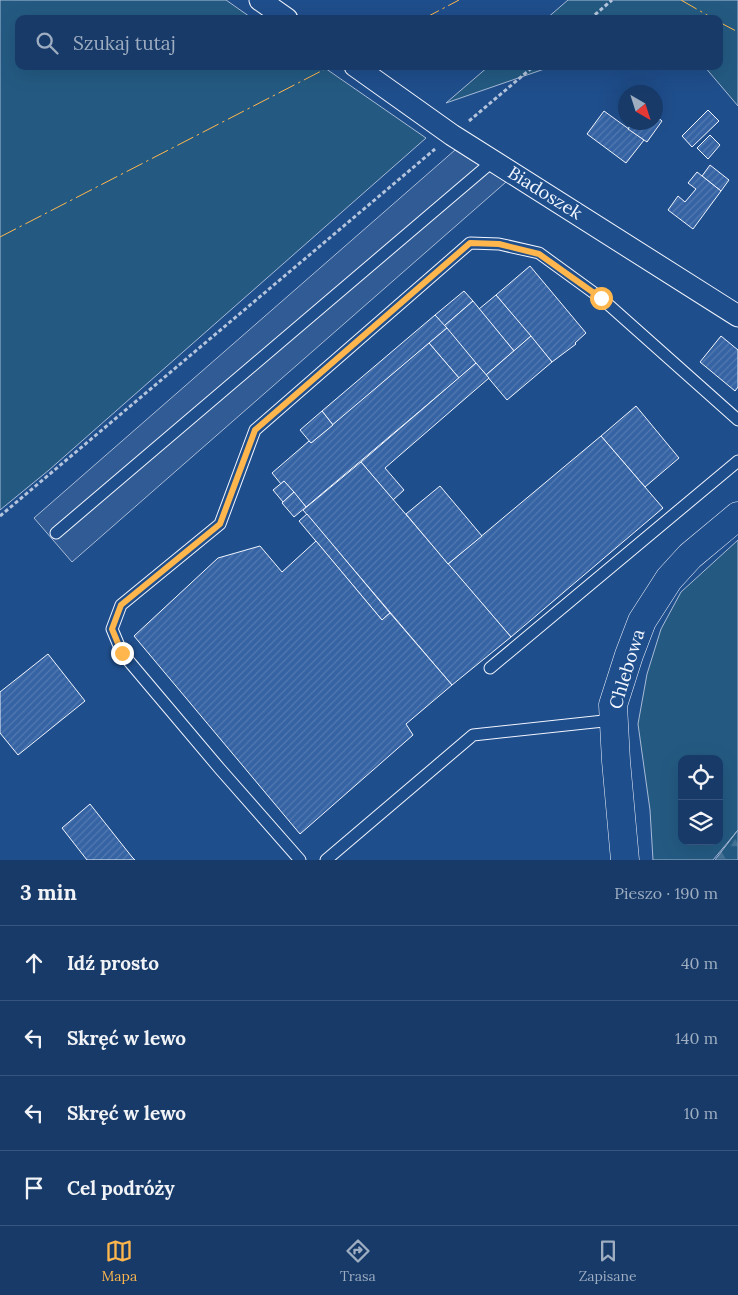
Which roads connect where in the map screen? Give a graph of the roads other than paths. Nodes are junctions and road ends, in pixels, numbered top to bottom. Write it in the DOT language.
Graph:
graph roads {
  1 [pos="260,0"];
  2 [pos="281,15"];
  3 [pos="361,70"];
  4 [pos="493,161"];
  5 [pos="738,316"];
  6 [pos="738,420"];
  7 [pos="738,461"];
  8 [pos="738,516"];
  9 [pos="56,532"];
  10 [pos="490,668"];
  11 [pos="613,720"];
  12 [pos="300,860"];
  13 [pos="326,860"];
  14 [pos="625,860"];
  1 -- 2 [label="street"];
  3 -- 4 [label="street, Biadoszek"];
  4 -- 5 [label="street, Biadoszek"];
  4 -- 9 [label="lane"];
  6 -- 12 [label="lane"];
  7 -- 10 [label="lane"];
  8 -- 11 [label="street, Chlebowa"];
  11 -- 13 [label="lane"];
  11 -- 14 [label="street, Chlebowa"];
}
